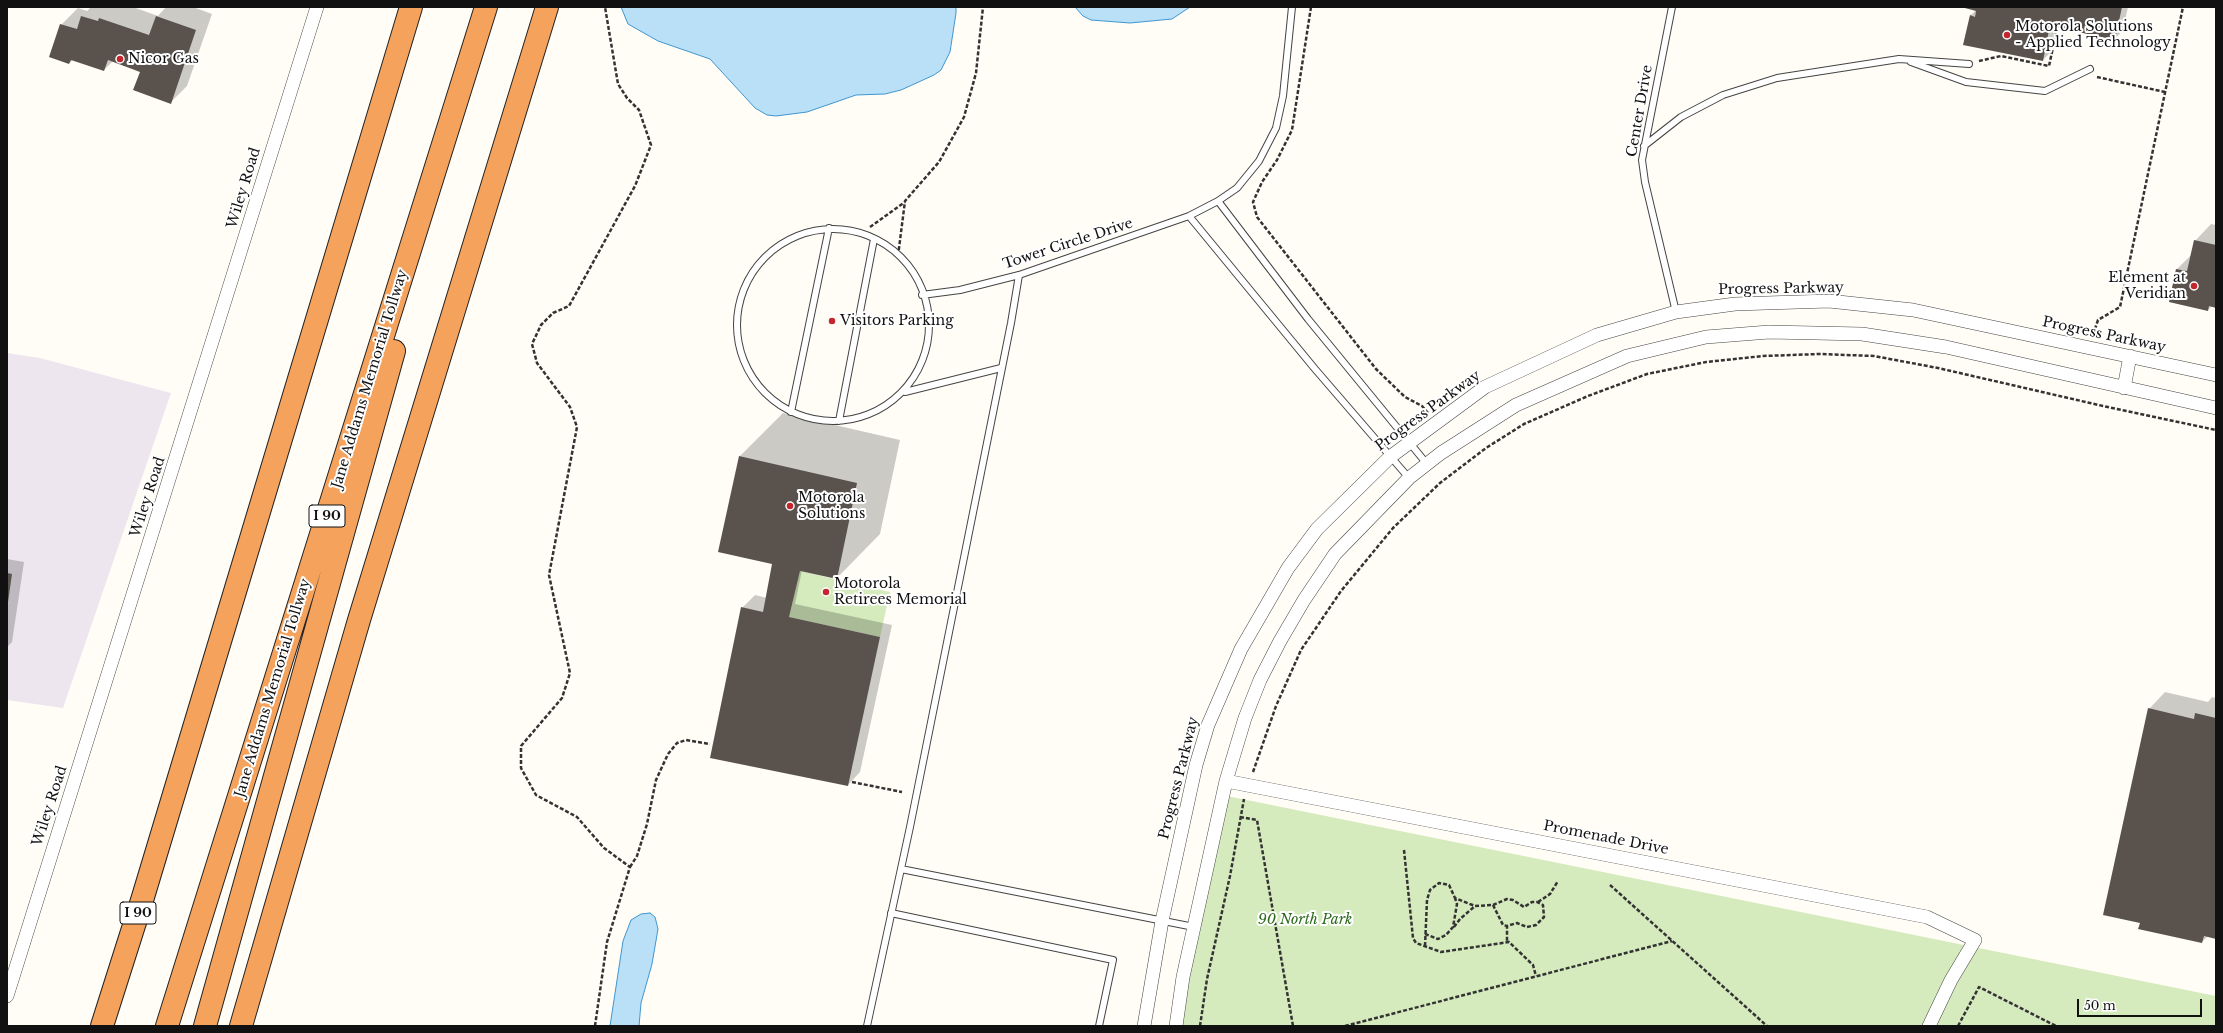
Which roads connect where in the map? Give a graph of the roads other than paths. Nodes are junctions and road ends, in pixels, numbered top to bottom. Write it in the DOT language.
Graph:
graph roads {
  1 [pos="317,7"];
  2 [pos="411,7"];
  3 [pos="488,7"];
  4 [pos="547,7"];
  5 [pos="1292,7"];
  6 [pos="1672,7"];
  7 [pos="1904,60"];
  8 [pos="1969,64"];
  9 [pos="2090,69"];
  10 [pos="1644,146"];
  11 [pos="1218,202"];
  12 [pos="1190,216"];
  13 [pos="829,228"];
  14 [pos="874,239"];
  15 [pos="1019,275"];
  16 [pos="922,295"];
  17 [pos="1676,312"];
  18 [pos="2130,356"];
  19 [pos="1001,368"];
  20 [pos="2216,375"];
  21 [pos="2124,388"];
  22 [pos="905,392"];
  23 [pos="2216,408"];
  24 [pos="791,412"];
  25 [pos="839,421"];
  26 [pos="1409,441"];
  27 [pos="1390,456"];
  28 [pos="1427,464"];
  29 [pos="1409,478"];
  30 [pos="1226,781"];
  31 [pos="901,869"];
  32 [pos="891,914"];
  33 [pos="1162,920"];
  34 [pos="1194,927"];
  35 [pos="7,996"];
  36 [pos="102,1026"];
  37 [pos="167,1026"];
  38 [pos="205,1026"];
  39 [pos="241,1026"];
  40 [pos="868,1026"];
  41 [pos="1099,1026"];
  42 [pos="1144,1026"];
  43 [pos="1176,1026"];
  44 [pos="1929,1026"];
  1 -- 35 [label="street, Wiley Road"];
  2 -- 36 [label="highway, I 90"];
  3 -- 37 [label="highway, Jane Addams Memorial Tollway / I 90"];
  3 -- 38 [label="highway"];
  4 -- 39 [label="highway"];
  5 -- 11 [label="lane, Tower Circle Drive"];
  6 -- 10 [label="lane, Center Drive"];
  7 -- 8 [label="lane"];
  7 -- 9 [label="lane"];
  7 -- 10 [label="lane"];
  10 -- 17 [label="lane, Center Drive"];
  11 -- 12 [label="lane, Tower Circle Drive"];
  11 -- 26 [label="lane"];
  12 -- 15 [label="lane, Tower Circle Drive"];
  12 -- 27 [label="lane"];
  13 -- 14 [label="lane"];
  13 -- 24 [label="lane"];
  13 -- 24 [label="lane"];
  14 -- 16 [label="lane"];
  14 -- 25 [label="lane"];
  15 -- 16 [label="lane, Tower Circle Drive"];
  15 -- 19 [label="lane"];
  16 -- 22 [label="lane"];
  17 -- 18 [label="street, Progress Parkway"];
  17 -- 26 [label="street, Progress Parkway"];
  18 -- 20 [label="street, Progress Parkway"];
  18 -- 21 [label="street"];
  19 -- 22 [label="lane"];
  19 -- 31 [label="lane"];
  21 -- 23 [label="street"];
  21 -- 28 [label="street"];
  22 -- 25 [label="lane"];
  24 -- 25 [label="lane"];
  26 -- 27 [label="street, Progress Parkway"];
  26 -- 28 [label="lane"];
  27 -- 29 [label="lane"];
  27 -- 33 [label="street, Progress Parkway"];
  28 -- 29 [label="street"];
  29 -- 30 [label="street"];
  30 -- 34 [label="street"];
  30 -- 44 [label="street, Promenade Drive"];
  31 -- 32 [label="lane"];
  31 -- 33 [label="lane"];
  32 -- 40 [label="lane"];
  32 -- 41 [label="lane"];
  33 -- 34 [label="lane"];
  33 -- 42 [label="street, Progress Parkway"];
  34 -- 43 [label="street"];
}
